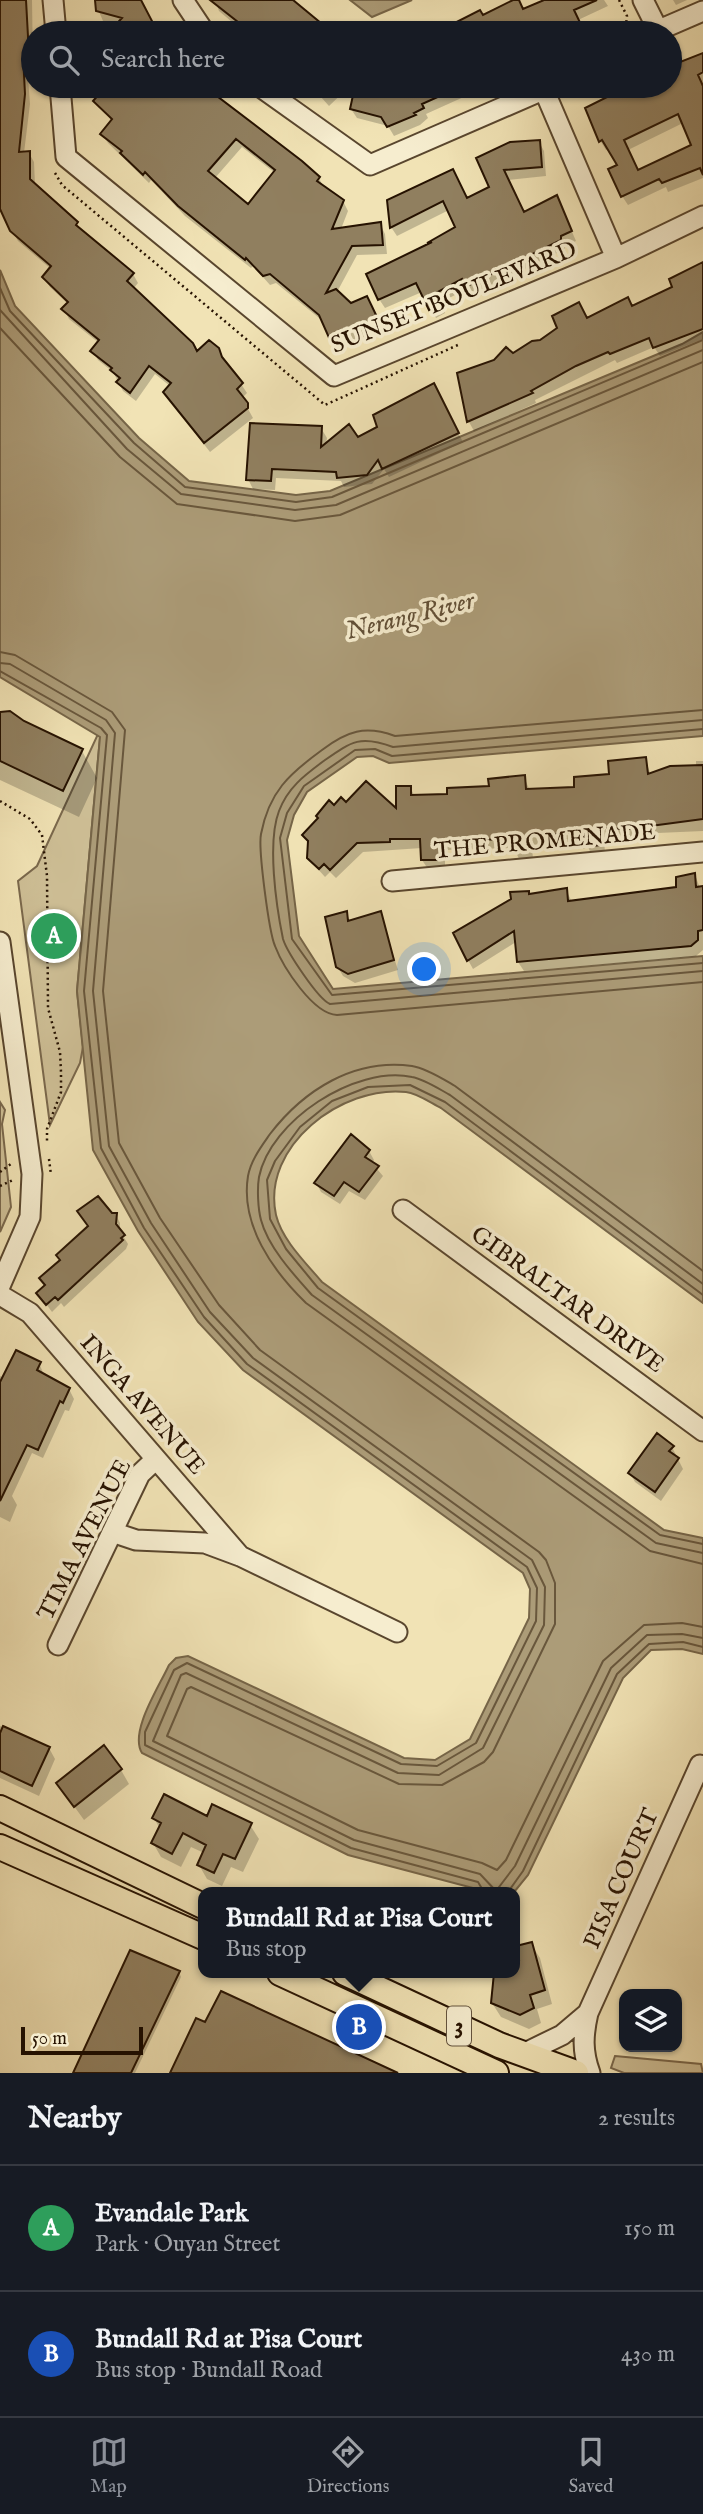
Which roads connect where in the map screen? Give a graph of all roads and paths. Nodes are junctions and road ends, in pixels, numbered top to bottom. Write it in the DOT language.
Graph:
graph roads {
  1 [pos="53,0"];
  2 [pos="183,0"];
  3 [pos="619,0"];
  4 [pos="643,0"];
  5 [pos="703,11"];
  6 [pos="55,21"];
  7 [pos="197,21"];
  8 [pos="626,21"];
  9 [pos="651,21"];
  10 [pos="680,21"];
  11 [pos="61,98"];
  12 [pos="277,98"];
  13 [pos="525,98"];
  14 [pos="552,98"];
  15 [pos="54,170"];
  16 [pos="703,216"];
  17 [pos="616,258"];
  18 [pos="464,343"];
  19 [pos="0,801"];
  20 [pos="703,852"];
  21 [pos="392,881"];
  22 [pos="0,942"];
  23 [pos="4,1011"];
  24 [pos="47,1145"];
  25 [pos="49,1155"];
  26 [pos="31,1178"];
  27 [pos="0,1186"];
  28 [pos="402,1210"];
  29 [pos="0,1286"];
  30 [pos="0,1295"];
  31 [pos="703,1431"];
  32 [pos="156,1459"];
  33 [pos="112,1532"];
  34 [pos="240,1556"];
  35 [pos="397,1632"];
  36 [pos="58,1645"];
  37 [pos="700,1765"];
  38 [pos="0,1808"];
  39 [pos="0,1847"];
  40 [pos="198,1904"];
  41 [pos="198,1935"];
  42 [pos="292,1978"];
  43 [pos="356,1978"];
  44 [pos="588,2013"];
  45 [pos="523,2054"];
  46 [pos="496,2073"];
  47 [pos="576,2073"];
  48 [pos="590,2073"];
  1 -- 6 [label="street"];
  2 -- 7 [label="street"];
  3 -- 8 [label="path"];
  4 -- 9 [label="street"];
  5 -- 10 [label="street"];
  11 -- 17 [label="street, SUNSET BOULEVARD"];
  12 -- 13 [label="street"];
  14 -- 17 [label="street"];
  15 -- 18 [label="path"];
  16 -- 17 [label="street, SUNSET BOULEVARD"];
  19 -- 24 [label="path"];
  20 -- 21 [label="street, THE PROMENADE"];
  22 -- 23 [label="street"];
  23 -- 26 [label="street"];
  25 -- 26 [label="path"];
  26 -- 27 [label="path"];
  26 -- 29 [label="street"];
  28 -- 31 [label="street, GIBRALTAR DRIVE"];
  30 -- 32 [label="street, INGA AVENUE"];
  32 -- 33 [label="street, TIMA AVENUE"];
  32 -- 34 [label="street, INGA AVENUE"];
  33 -- 34 [label="street, INGA AVENUE"];
  33 -- 36 [label="street, TIMA AVENUE"];
  34 -- 35 [label="street, INGA AVENUE"];
  37 -- 44 [label="street, PISA COURT"];
  38 -- 40 [label="main road"];
  39 -- 41 [label="main road"];
  42 -- 46 [label="main road, 3"];
  43 -- 45 [label="main road, 3"];
  44 -- 45 [label="street, PISA COURT"];
  44 -- 48 [label="street, PISA COURT"];
  45 -- 47 [label="main road, 3"];
}
